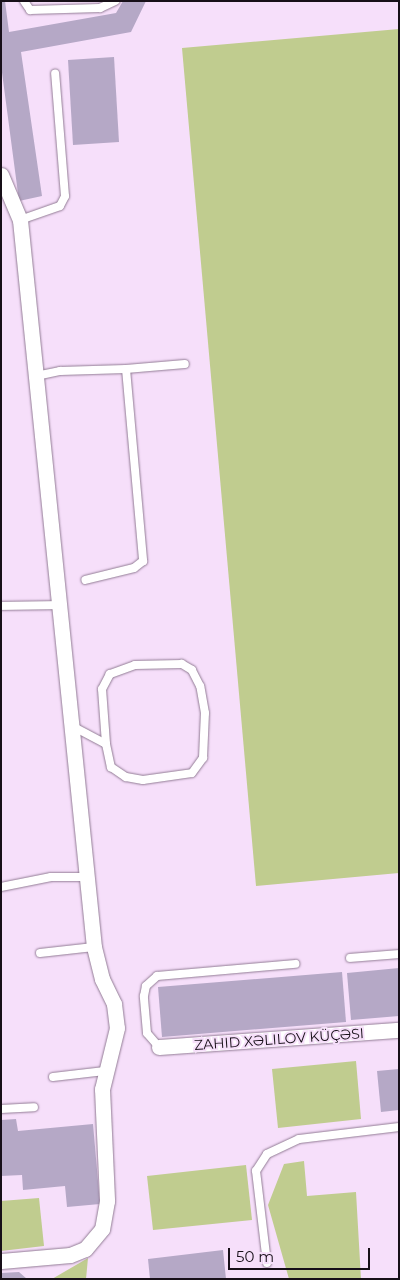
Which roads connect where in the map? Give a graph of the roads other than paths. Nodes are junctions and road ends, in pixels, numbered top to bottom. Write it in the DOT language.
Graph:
graph roads {
  1 [pos="24,1"];
  2 [pos="115,1"];
  3 [pos="55,73"];
  4 [pos="1,174"];
  5 [pos="20,220"];
  6 [pos="185,364"];
  7 [pos="126,369"];
  8 [pos="36,376"];
  9 [pos="85,580"];
  10 [pos="59,605"];
  11 [pos="1,606"];
  12 [pos="72,726"];
  13 [pos="106,744"];
  14 [pos="87,878"];
  15 [pos="1,887"];
  16 [pos="94,947"];
  17 [pos="40,953"];
  18 [pos="399,954"];
  19 [pos="350,958"];
  20 [pos="296,964"];
  21 [pos="399,1030"];
  22 [pos="159,1047"];
  23 [pos="105,1070"];
  24 [pos="53,1077"];
  25 [pos="34,1107"];
  26 [pos="1,1109"];
  27 [pos="399,1127"];
  28 [pos="1,1261"];
  29 [pos="267,1262"];
  1 -- 2 [label="lane"];
  3 -- 5 [label="lane"];
  4 -- 5 [label="street"];
  5 -- 8 [label="street"];
  6 -- 7 [label="lane"];
  7 -- 8 [label="lane"];
  7 -- 9 [label="lane"];
  8 -- 10 [label="street"];
  10 -- 11 [label="lane"];
  10 -- 12 [label="street"];
  12 -- 13 [label="lane"];
  12 -- 14 [label="street"];
  13 -- 13 [label="lane"];
  14 -- 15 [label="lane"];
  14 -- 16 [label="street"];
  16 -- 17 [label="lane"];
  16 -- 23 [label="street"];
  18 -- 19 [label="lane"];
  20 -- 22 [label="lane"];
  21 -- 22 [label="street, ZAHID XƏLILOV KÜÇƏSI"];
  23 -- 24 [label="lane"];
  23 -- 28 [label="street"];
  25 -- 26 [label="lane"];
  27 -- 29 [label="lane"];
}
